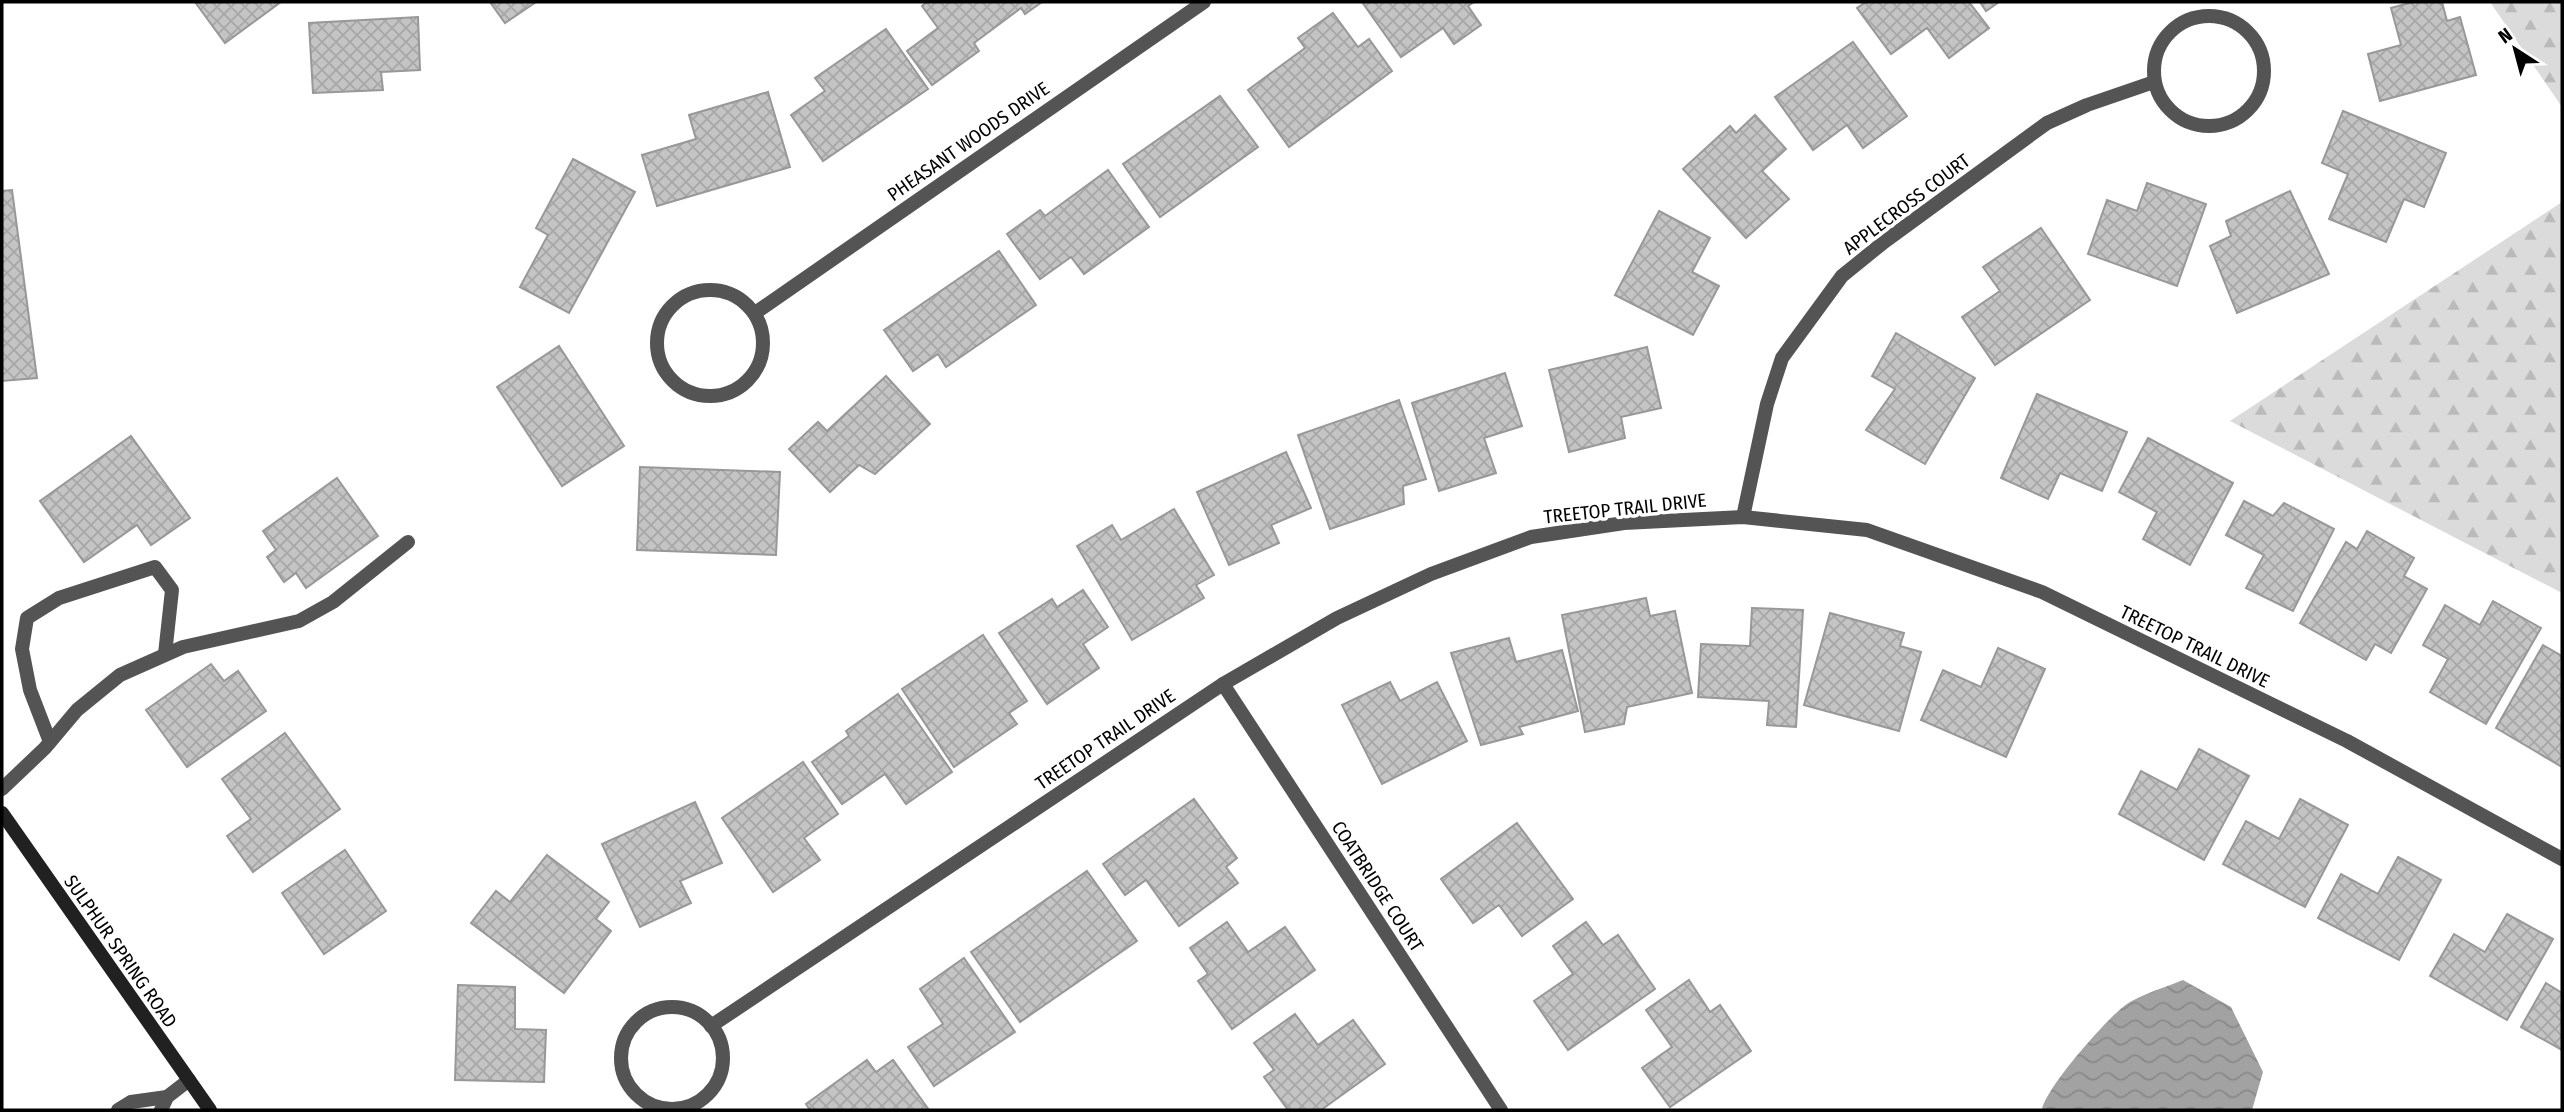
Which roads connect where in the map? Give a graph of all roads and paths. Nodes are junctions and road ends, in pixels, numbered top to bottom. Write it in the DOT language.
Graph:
graph roads {
  1 [pos="1204,2"];
  2 [pos="2154,82"];
  3 [pos="755,313"];
  4 [pos="1742,517"];
  5 [pos="408,542"];
  6 [pos="165,654"];
  7 [pos="1223,684"];
  8 [pos="50,742"];
  9 [pos="2,789"];
  10 [pos="2,813"];
  11 [pos="2562,859"];
  12 [pos="711,1026"];
  13 [pos="189,1080"];
  14 [pos="164,1104"];
  15 [pos="118,1110"];
  16 [pos="210,1110"];
  17 [pos="1501,1110"];
  1 -- 3 [label="street, PHEASANT WOODS DRIVE"];
  2 -- 2 [label="street"];
  2 -- 4 [label="street, APPLECROSS COURT"];
  3 -- 3 [label="street"];
  4 -- 7 [label="street, TREETOP TRAIL DRIVE"];
  4 -- 11 [label="street, TREETOP TRAIL DRIVE"];
  5 -- 6 [label="street"];
  6 -- 8 [label="street"];
  6 -- 8 [label="street"];
  7 -- 12 [label="street, TREETOP TRAIL DRIVE"];
  7 -- 17 [label="street, COATBRIDGE COURT"];
  8 -- 9 [label="street"];
  10 -- 13 [label="main road, SULPHUR SPRING ROAD"];
  12 -- 12 [label="street"];
  13 -- 14 [label="street"];
  13 -- 16 [label="main road, SULPHUR SPRING ROAD"];
  14 -- 15 [label="street"];
}
